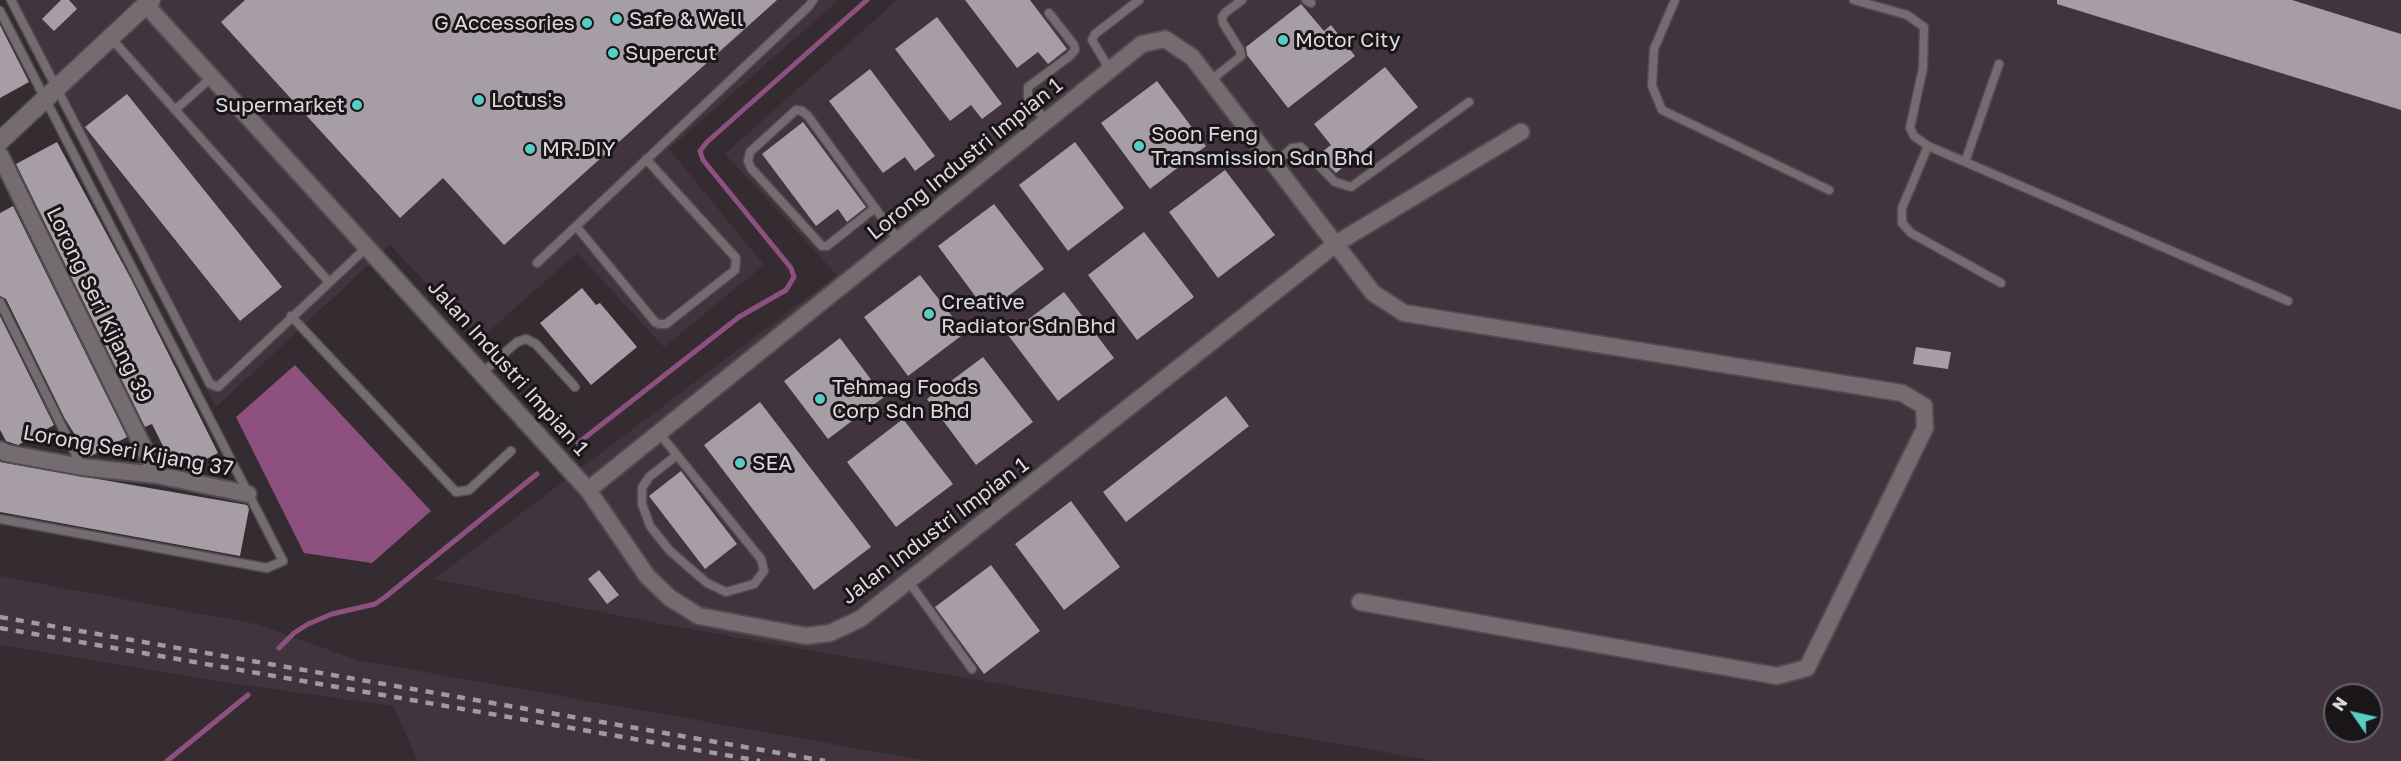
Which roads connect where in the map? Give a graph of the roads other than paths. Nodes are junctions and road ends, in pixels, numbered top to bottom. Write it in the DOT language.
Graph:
graph roads {
  1 [pos="11,0"];
  2 [pos="813,0"];
  3 [pos="1139,0"];
  4 [pos="1242,0"];
  5 [pos="1675,0"];
  6 [pos="1854,0"];
  7 [pos="149,2"];
  8 [pos="0,11"];
  9 [pos="1049,13"];
  10 [pos="110,37"];
  11 [pos="1999,64"];
  12 [pos="1110,70"];
  13 [pos="212,77"];
  14 [pos="1210,81"];
  15 [pos="50,92"];
  16 [pos="1469,102"];
  17 [pos="175,110"];
  18 [pos="1047,122"];
  19 [pos="1521,132"];
  20 [pos="0,141"];
  21 [pos="1928,146"];
  22 [pos="0,155"];
  23 [pos="646,159"];
  24 [pos="1965,162"];
  25 [pos="1275,163"];
  26 [pos="1829,190"];
  27 [pos="875,208"];
  28 [pos="576,226"];
  29 [pos="899,241"];
  30 [pos="1337,243"];
  31 [pos="367,247"];
  32 [pos="537,263"];
  33 [pos="329,282"];
  34 [pos="2001,283"];
  35 [pos="2288,301"];
  36 [pos="0,302"];
  37 [pos="291,316"];
  38 [pos="482,373"];
  39 [pos="575,387"];
  40 [pos="659,433"];
  41 [pos="1,451"];
  42 [pos="511,452"];
  43 [pos="677,455"];
  44 [pos="82,467"];
  45 [pos="157,475"];
  46 [pos="588,490"];
  47 [pos="248,494"];
  48 [pos="0,519"];
  49 [pos="909,582"];
  50 [pos="1360,602"];
  51 [pos="972,669"];
  1 -- 15 [label="lane"];
  2 -- 23 [label="lane"];
  3 -- 12 [label="lane"];
  4 -- 14 [label="lane"];
  5 -- 26 [label="lane"];
  6 -- 21 [label="lane"];
  7 -- 10 [label="street"];
  7 -- 13 [label="street, Jalan Industri Impian 1"];
  8 -- 15 [label="lane"];
  9 -- 18 [label="lane"];
  10 -- 15 [label="street"];
  10 -- 17 [label="lane"];
  11 -- 24 [label="lane"];
  12 -- 14 [label="street, Lorong Industri Impian 1"];
  12 -- 18 [label="street, Lorong Industri Impian 1"];
  13 -- 17 [label="lane"];
  13 -- 31 [label="street, Jalan Industri Impian 1"];
  14 -- 25 [label="street, Lorong Industri Impian 1"];
  15 -- 20 [label="street"];
  15 -- 37 [label="lane"];
  15 -- 47 [label="lane"];
  16 -- 25 [label="lane"];
  17 -- 33 [label="lane"];
  18 -- 29 [label="street, Lorong Industri Impian 1"];
  19 -- 30 [label="street, Jalan Industri Impian 1"];
  21 -- 24 [label="lane"];
  21 -- 34 [label="lane"];
  22 -- 45 [label="street, Lorong Seri Kijang 39"];
  23 -- 28 [label="lane"];
  23 -- 28 [label="lane"];
  24 -- 35 [label="lane"];
  25 -- 30 [label="street, Lorong Industri Impian 1"];
  27 -- 27 [label="lane"];
  27 -- 29 [label="lane"];
  28 -- 32 [label="lane"];
  29 -- 40 [label="street, Lorong Industri Impian 1"];
  30 -- 49 [label="street, Jalan Industri Impian 1"];
  30 -- 50 [label="street, Lorong Industri Impian 1"];
  31 -- 33 [label="lane"];
  31 -- 38 [label="street, Jalan Industri Impian 1"];
  33 -- 37 [label="lane"];
  36 -- 44 [label="lane"];
  37 -- 42 [label="lane"];
  38 -- 39 [label="lane"];
  38 -- 46 [label="street, Jalan Industri Impian 1"];
  40 -- 43 [label="lane"];
  40 -- 46 [label="street, Lorong Industri Impian 1"];
  41 -- 44 [label="street, Lorong Seri Kijang 37"];
  43 -- 43 [label="lane"];
  44 -- 45 [label="street, Lorong Seri Kijang 37"];
  45 -- 47 [label="street, Lorong Seri Kijang 37"];
  46 -- 49 [label="street, Jalan Industri Impian 1"];
  47 -- 48 [label="lane"];
  49 -- 51 [label="lane"];
}
